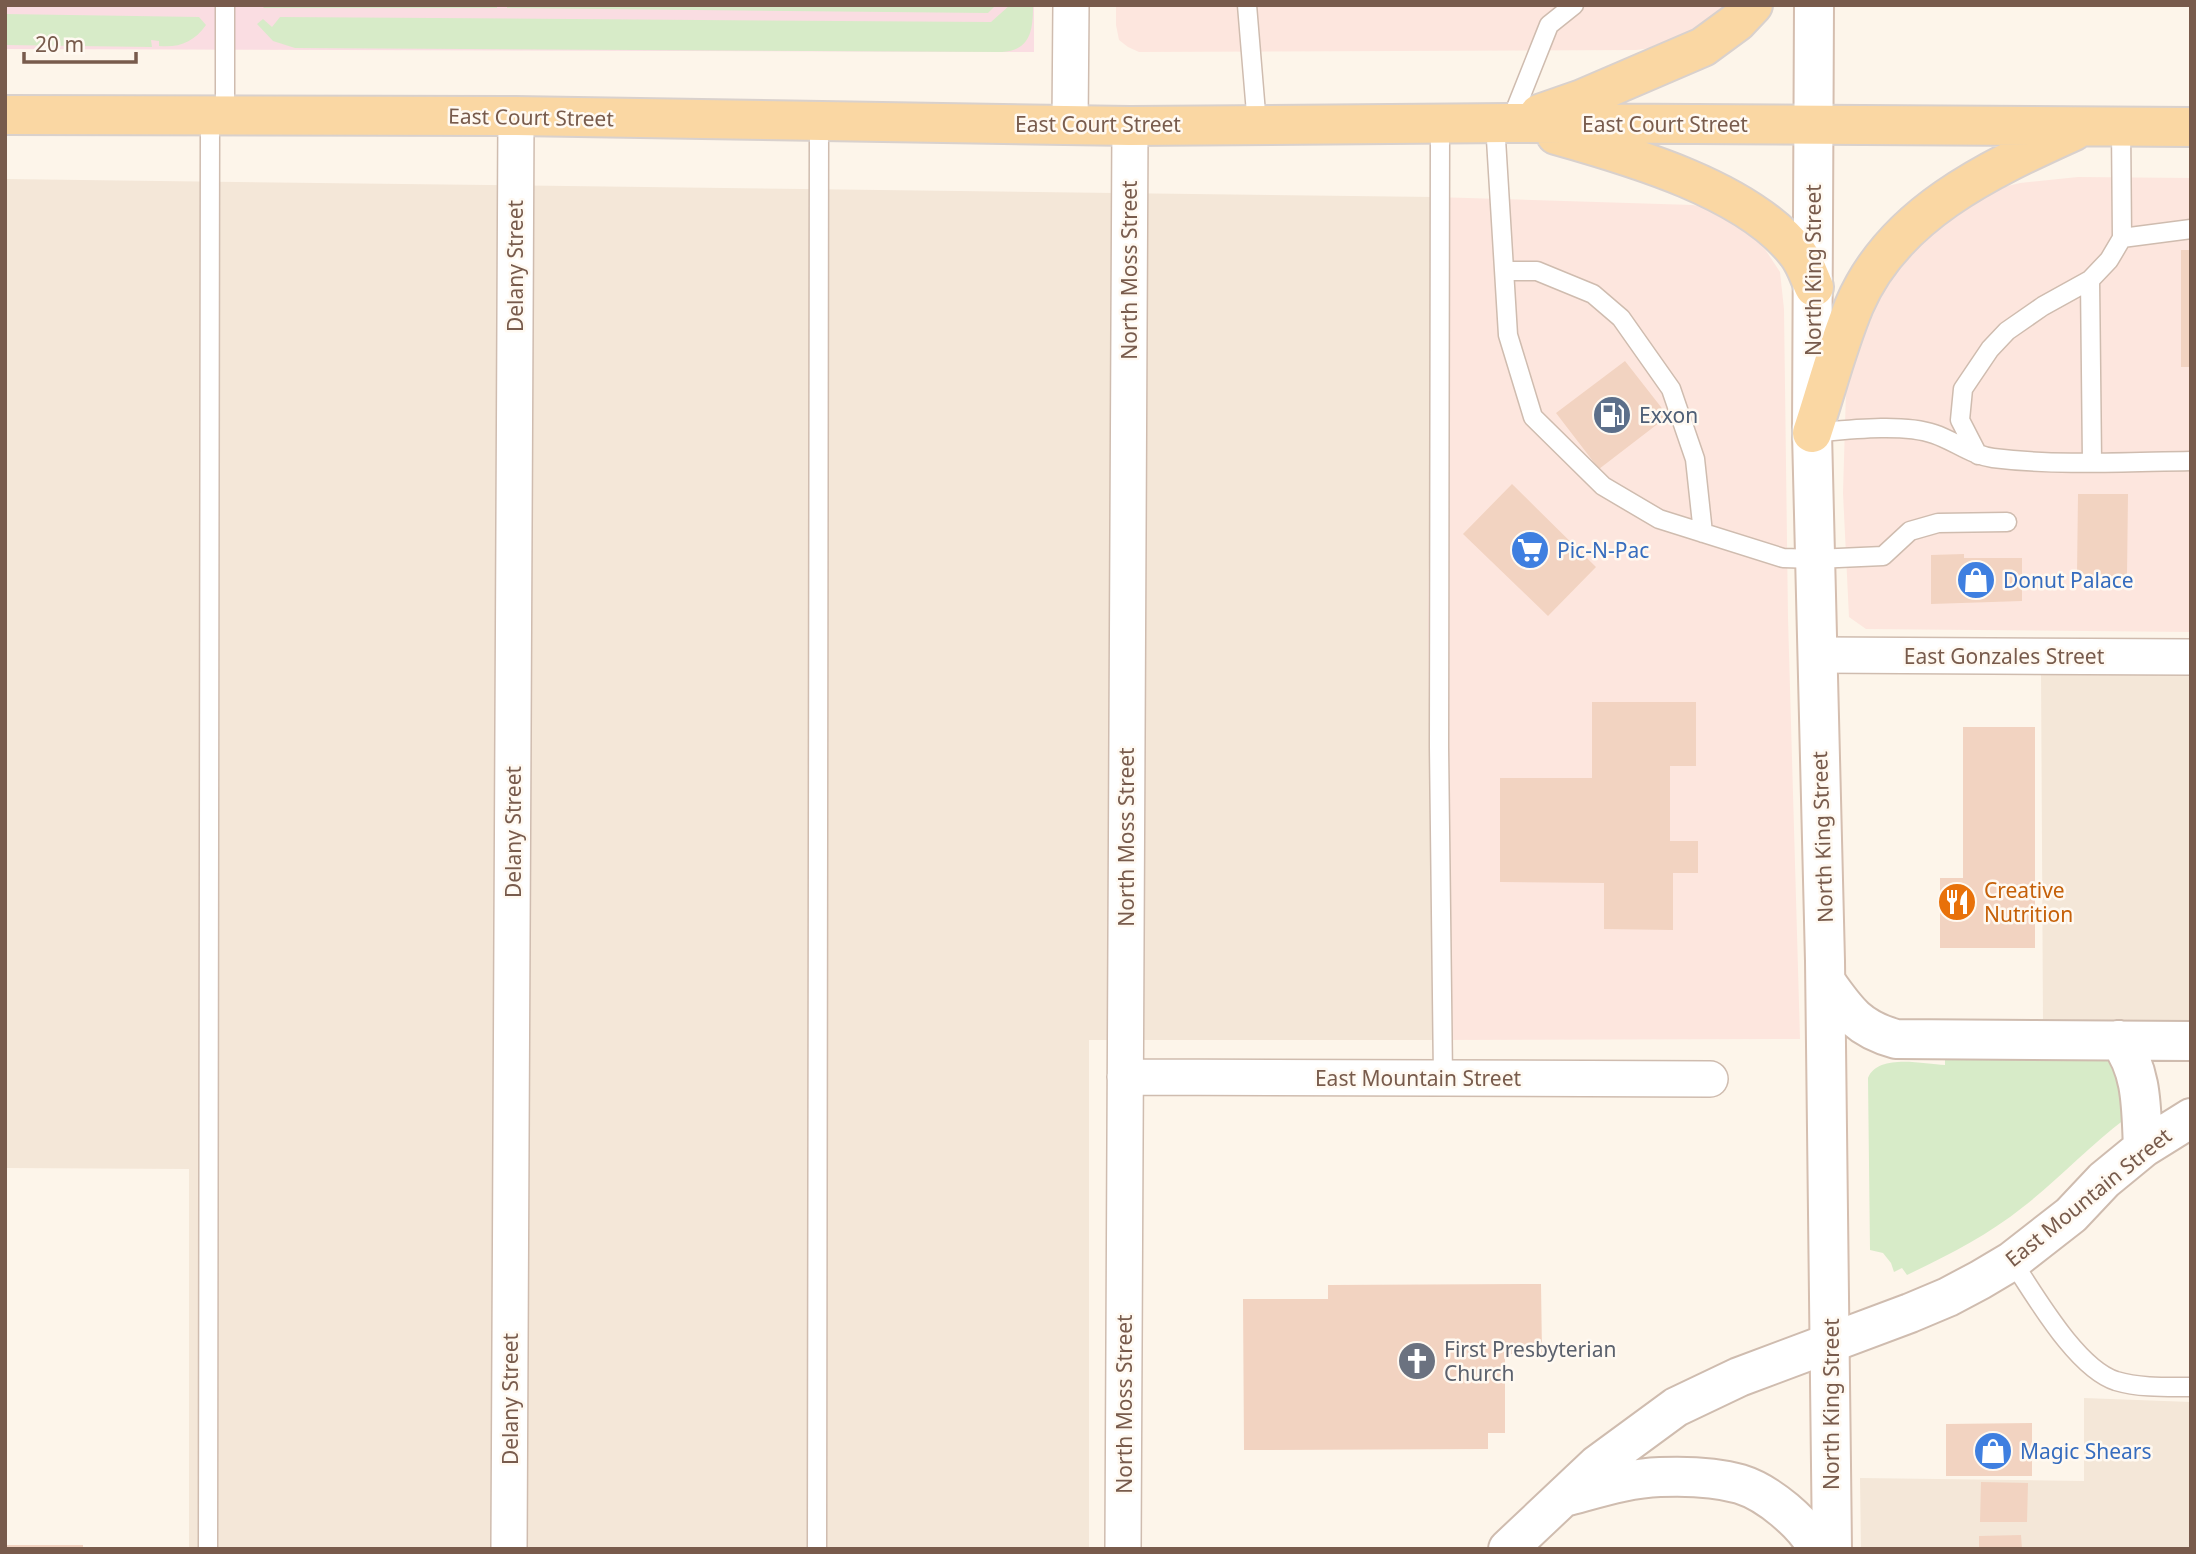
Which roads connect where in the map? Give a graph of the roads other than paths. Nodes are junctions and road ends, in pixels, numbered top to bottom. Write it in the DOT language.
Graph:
graph roads {
  1 [pos="225,5"];
  2 [pos="1071,5"];
  3 [pos="1247,5"];
  4 [pos="1574,5"];
  5 [pos="1753,5"];
  6 [pos="1814,5"];
  7 [pos="5,115"];
  8 [pos="217,116"];
  9 [pos="516,116"];
  10 [pos="819,121"];
  11 [pos="1503,123"];
  12 [pos="1440,124"];
  13 [pos="1070,125"];
  14 [pos="1257,125"];
  15 [pos="1814,125"];
  16 [pos="1130,126"];
  17 [pos="2083,127"];
  18 [pos="2121,127"];
  19 [pos="2191,127"];
  20 [pos="2191,229"];
  21 [pos="2122,238"];
  22 [pos="1504,271"];
  23 [pos="2090,281"];
  24 [pos="1814,287"];
  25 [pos="1812,433"];
  26 [pos="1978,456"];
  27 [pos="2191,461"];
  28 [pos="2092,462"];
  29 [pos="2007,522"];
  30 [pos="1703,533"];
  31 [pos="1816,559"];
  32 [pos="1818,655"];
  33 [pos="2191,657"];
  34 [pos="1826,982"];
  35 [pos="2119,1040"];
  36 [pos="2191,1041"];
  37 [pos="1125,1077"];
  38 [pos="1443,1078"];
  39 [pos="1710,1079"];
  40 [pos="2191,1118"];
  41 [pos="2143,1148"];
  42 [pos="2012,1261"];
  43 [pos="1831,1342"];
  44 [pos="2191,1387"];
  45 [pos="1562,1498"];
  46 [pos="208,1549"];
  47 [pos="509,1549"];
  48 [pos="817,1549"];
  49 [pos="1123,1549"];
  50 [pos="1508,1549"];
  51 [pos="1818,1549"];
  52 [pos="1832,1549"];
  1 -- 8 [label="lane"];
  2 -- 13 [label="street"];
  3 -- 14 [label="lane"];
  4 -- 11 [label="lane"];
  5 -- 11 [label="main road"];
  6 -- 15 [label="street, North King Street"];
  7 -- 8 [label="main road, East Court Street"];
  8 -- 9 [label="main road, East Court Street"];
  8 -- 46 [label="lane"];
  9 -- 10 [label="main road, East Court Street"];
  9 -- 47 [label="street, Delany Street"];
  10 -- 13 [label="main road, East Court Street"];
  10 -- 48 [label="lane"];
  11 -- 12 [label="main road, East Court Street"];
  11 -- 15 [label="main road, East Court Street"];
  11 -- 22 [label="lane"];
  11 -- 24 [label="main road"];
  12 -- 14 [label="main road, East Court Street"];
  12 -- 38 [label="lane"];
  13 -- 16 [label="main road, East Court Street"];
  14 -- 16 [label="main road, East Court Street"];
  15 -- 17 [label="main road, East Court Street"];
  15 -- 24 [label="street, North King Street"];
  16 -- 37 [label="street, North Moss Street"];
  17 -- 18 [label="main road, East Court Street"];
  17 -- 25 [label="main road"];
  18 -- 19 [label="main road, East Court Street"];
  18 -- 21 [label="lane"];
  20 -- 21 [label="lane"];
  21 -- 23 [label="lane"];
  22 -- 30 [label="lane"];
  22 -- 30 [label="lane"];
  23 -- 26 [label="lane"];
  23 -- 28 [label="lane"];
  24 -- 25 [label="street, North King Street"];
  25 -- 26 [label="lane"];
  25 -- 31 [label="street, North King Street"];
  26 -- 28 [label="lane"];
  27 -- 28 [label="lane"];
  29 -- 31 [label="lane"];
  30 -- 31 [label="lane"];
  31 -- 32 [label="street, North King Street"];
  32 -- 33 [label="street, East Gonzales Street"];
  32 -- 34 [label="street, North King Street"];
  34 -- 35 [label="street"];
  34 -- 43 [label="street, North King Street"];
  35 -- 36 [label="street"];
  35 -- 41 [label="street"];
  37 -- 38 [label="street, East Mountain Street"];
  37 -- 49 [label="street, North Moss Street"];
  38 -- 39 [label="street, East Mountain Street"];
  40 -- 41 [label="street, East Mountain Street"];
  41 -- 42 [label="street, East Mountain Street"];
  42 -- 43 [label="street, East Mountain Street"];
  42 -- 44 [label="lane"];
  43 -- 45 [label="street, East Mountain Street"];
  43 -- 52 [label="street, North King Street"];
  45 -- 50 [label="street, East Mountain Street"];
  45 -- 51 [label="street"];
}
